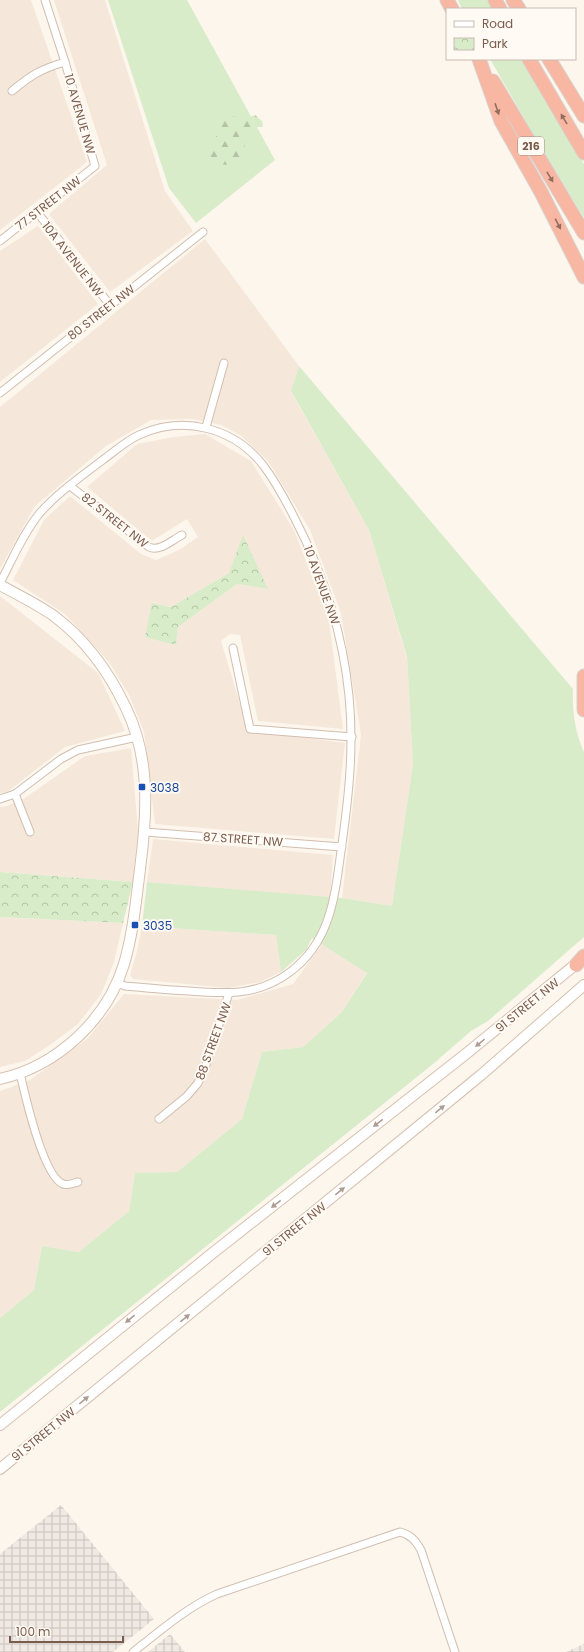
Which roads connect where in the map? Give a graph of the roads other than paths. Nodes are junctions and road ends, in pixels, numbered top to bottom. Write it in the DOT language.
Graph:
graph roads {
  1 [pos="45,0"];
  2 [pos="480,60"];
  3 [pos="481,60"];
  4 [pos="530,60"];
  5 [pos="550,60"];
  6 [pos="65,62"];
  7 [pos="12,91"];
  8 [pos="584,116"];
  9 [pos="584,153"];
  10 [pos="95,166"];
  11 [pos="37,212"];
  12 [pos="203,232"];
  13 [pos="584,233"];
  14 [pos="0,241"];
  15 [pos="584,277"];
  16 [pos="110,305"];
  17 [pos="224,363"];
  18 [pos="0,393"];
  19 [pos="206,427"];
  20 [pos="249,450"];
  21 [pos="70,486"];
  22 [pos="182,535"];
  23 [pos="0,584"];
  24 [pos="234,648"];
  25 [pos="584,676"];
  26 [pos="584,710"];
  27 [pos="138,737"];
  28 [pos="352,737"];
  29 [pos="15,794"];
  30 [pos="0,799"];
  31 [pos="30,832"];
  32 [pos="145,832"];
  33 [pos="342,846"];
  34 [pos="312,951"];
  35 [pos="581,960"];
  36 [pos="117,983"];
  37 [pos="584,985"];
  38 [pos="229,994"];
  39 [pos="20,1073"];
  40 [pos="0,1079"];
  41 [pos="159,1119"];
  42 [pos="78,1182"];
  43 [pos="0,1425"];
  44 [pos="0,1469"];
  45 [pos="133,1652"];
  46 [pos="455,1652"];
  1 -- 6 [label="street, 10 AVENUE NW"];
  2 -- 15 [label="highway, one-way"];
  3 -- 13 [label="highway, 216, one-way"];
  9 -- 4 [label="highway, one-way"];
  5 -- 8 [label="highway"];
  6 -- 7 [label="street, 10 AVENUE NW"];
  6 -- 10 [label="street, 10 AVENUE NW"];
  10 -- 11 [label="street, 77 STREET NW"];
  11 -- 14 [label="street, 77 STREET NW"];
  11 -- 16 [label="street, 10A AVENUE NW"];
  12 -- 16 [label="street, 80 STREET NW"];
  16 -- 18 [label="street, 80 STREET NW"];
  17 -- 19 [label="street"];
  19 -- 20 [label="street, 82 STREET NW"];
  19 -- 21 [label="street, 82 STREET NW"];
  20 -- 28 [label="street, 10 AVENUE NW"];
  21 -- 22 [label="street, 82 STREET NW"];
  21 -- 23 [label="street, 82 STREET NW"];
  23 -- 27 [label="main road"];
  24 -- 28 [label="street"];
  25 -- 26 [label="highway"];
  27 -- 29 [label="street"];
  27 -- 32 [label="main road"];
  28 -- 33 [label="street, 10 AVENUE NW"];
  29 -- 30 [label="street"];
  29 -- 31 [label="street"];
  32 -- 33 [label="street, 87 STREET NW"];
  32 -- 36 [label="main road"];
  33 -- 34 [label="street, 10 AVENUE NW"];
  34 -- 38 [label="street, 88 STREET NW"];
  35 -- 43 [label="main road, 91 STREET NW, one-way"];
  36 -- 38 [label="street, 88 STREET NW"];
  36 -- 39 [label="main road"];
  44 -- 37 [label="main road, 91 STREET NW, one-way"];
  38 -- 41 [label="street, 88 STREET NW"];
  39 -- 40 [label="main road"];
  39 -- 42 [label="street"];
  45 -- 46 [label="street"];
}
